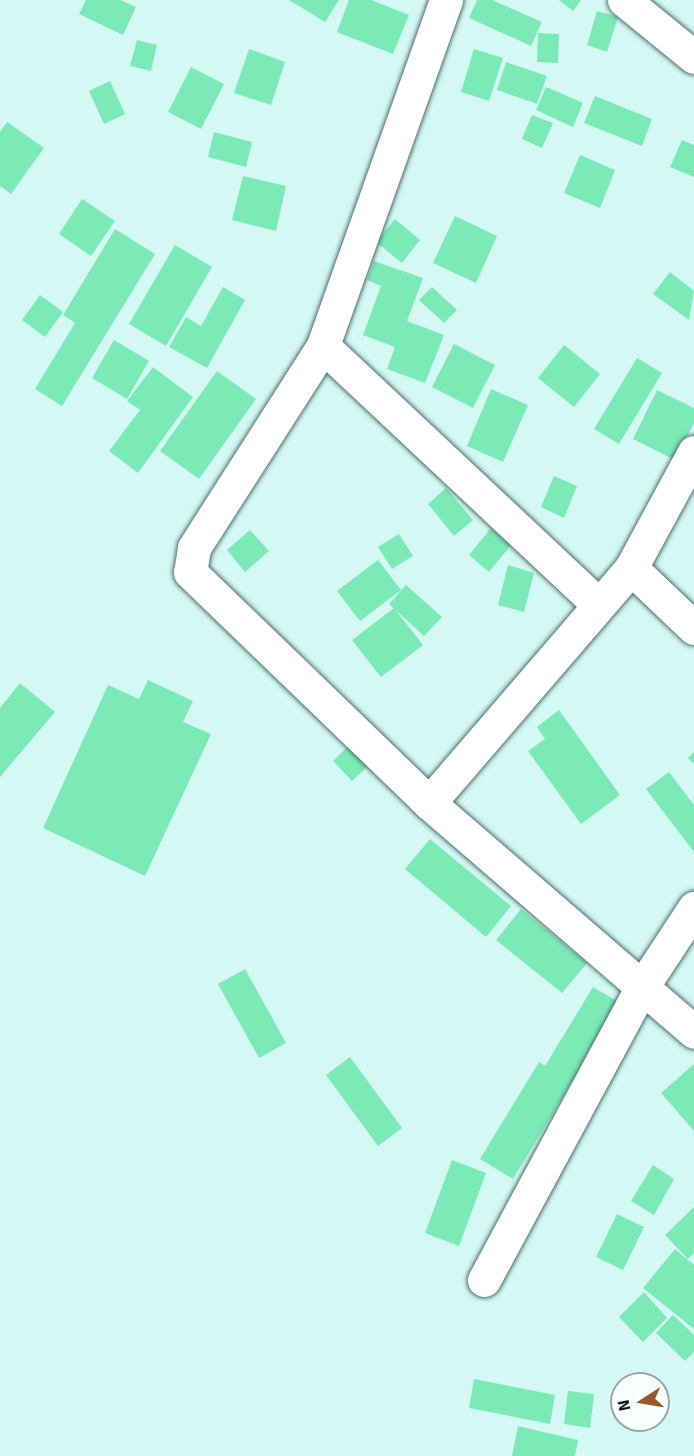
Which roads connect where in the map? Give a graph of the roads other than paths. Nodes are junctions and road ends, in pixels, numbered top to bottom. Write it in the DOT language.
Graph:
graph roads {
  1 [pos="446,0"];
  2 [pos="624,0"];
  3 [pos="694,57"];
  4 [pos="323,346"];
  5 [pos="694,452"];
  6 [pos="630,568"];
  7 [pos="599,604"];
  8 [pos="694,627"];
  9 [pos="429,803"];
  10 [pos="694,908"];
  11 [pos="642,987"];
  12 [pos="694,1032"];
  13 [pos="484,1280"];
  1 -- 4 [label="street"];
  2 -- 3 [label="street"];
  4 -- 7 [label="street"];
  4 -- 9 [label="street"];
  5 -- 6 [label="street"];
  6 -- 7 [label="street"];
  6 -- 8 [label="street"];
  7 -- 9 [label="street"];
  9 -- 11 [label="street"];
  10 -- 11 [label="street"];
  11 -- 12 [label="street"];
  11 -- 13 [label="street"];
}
